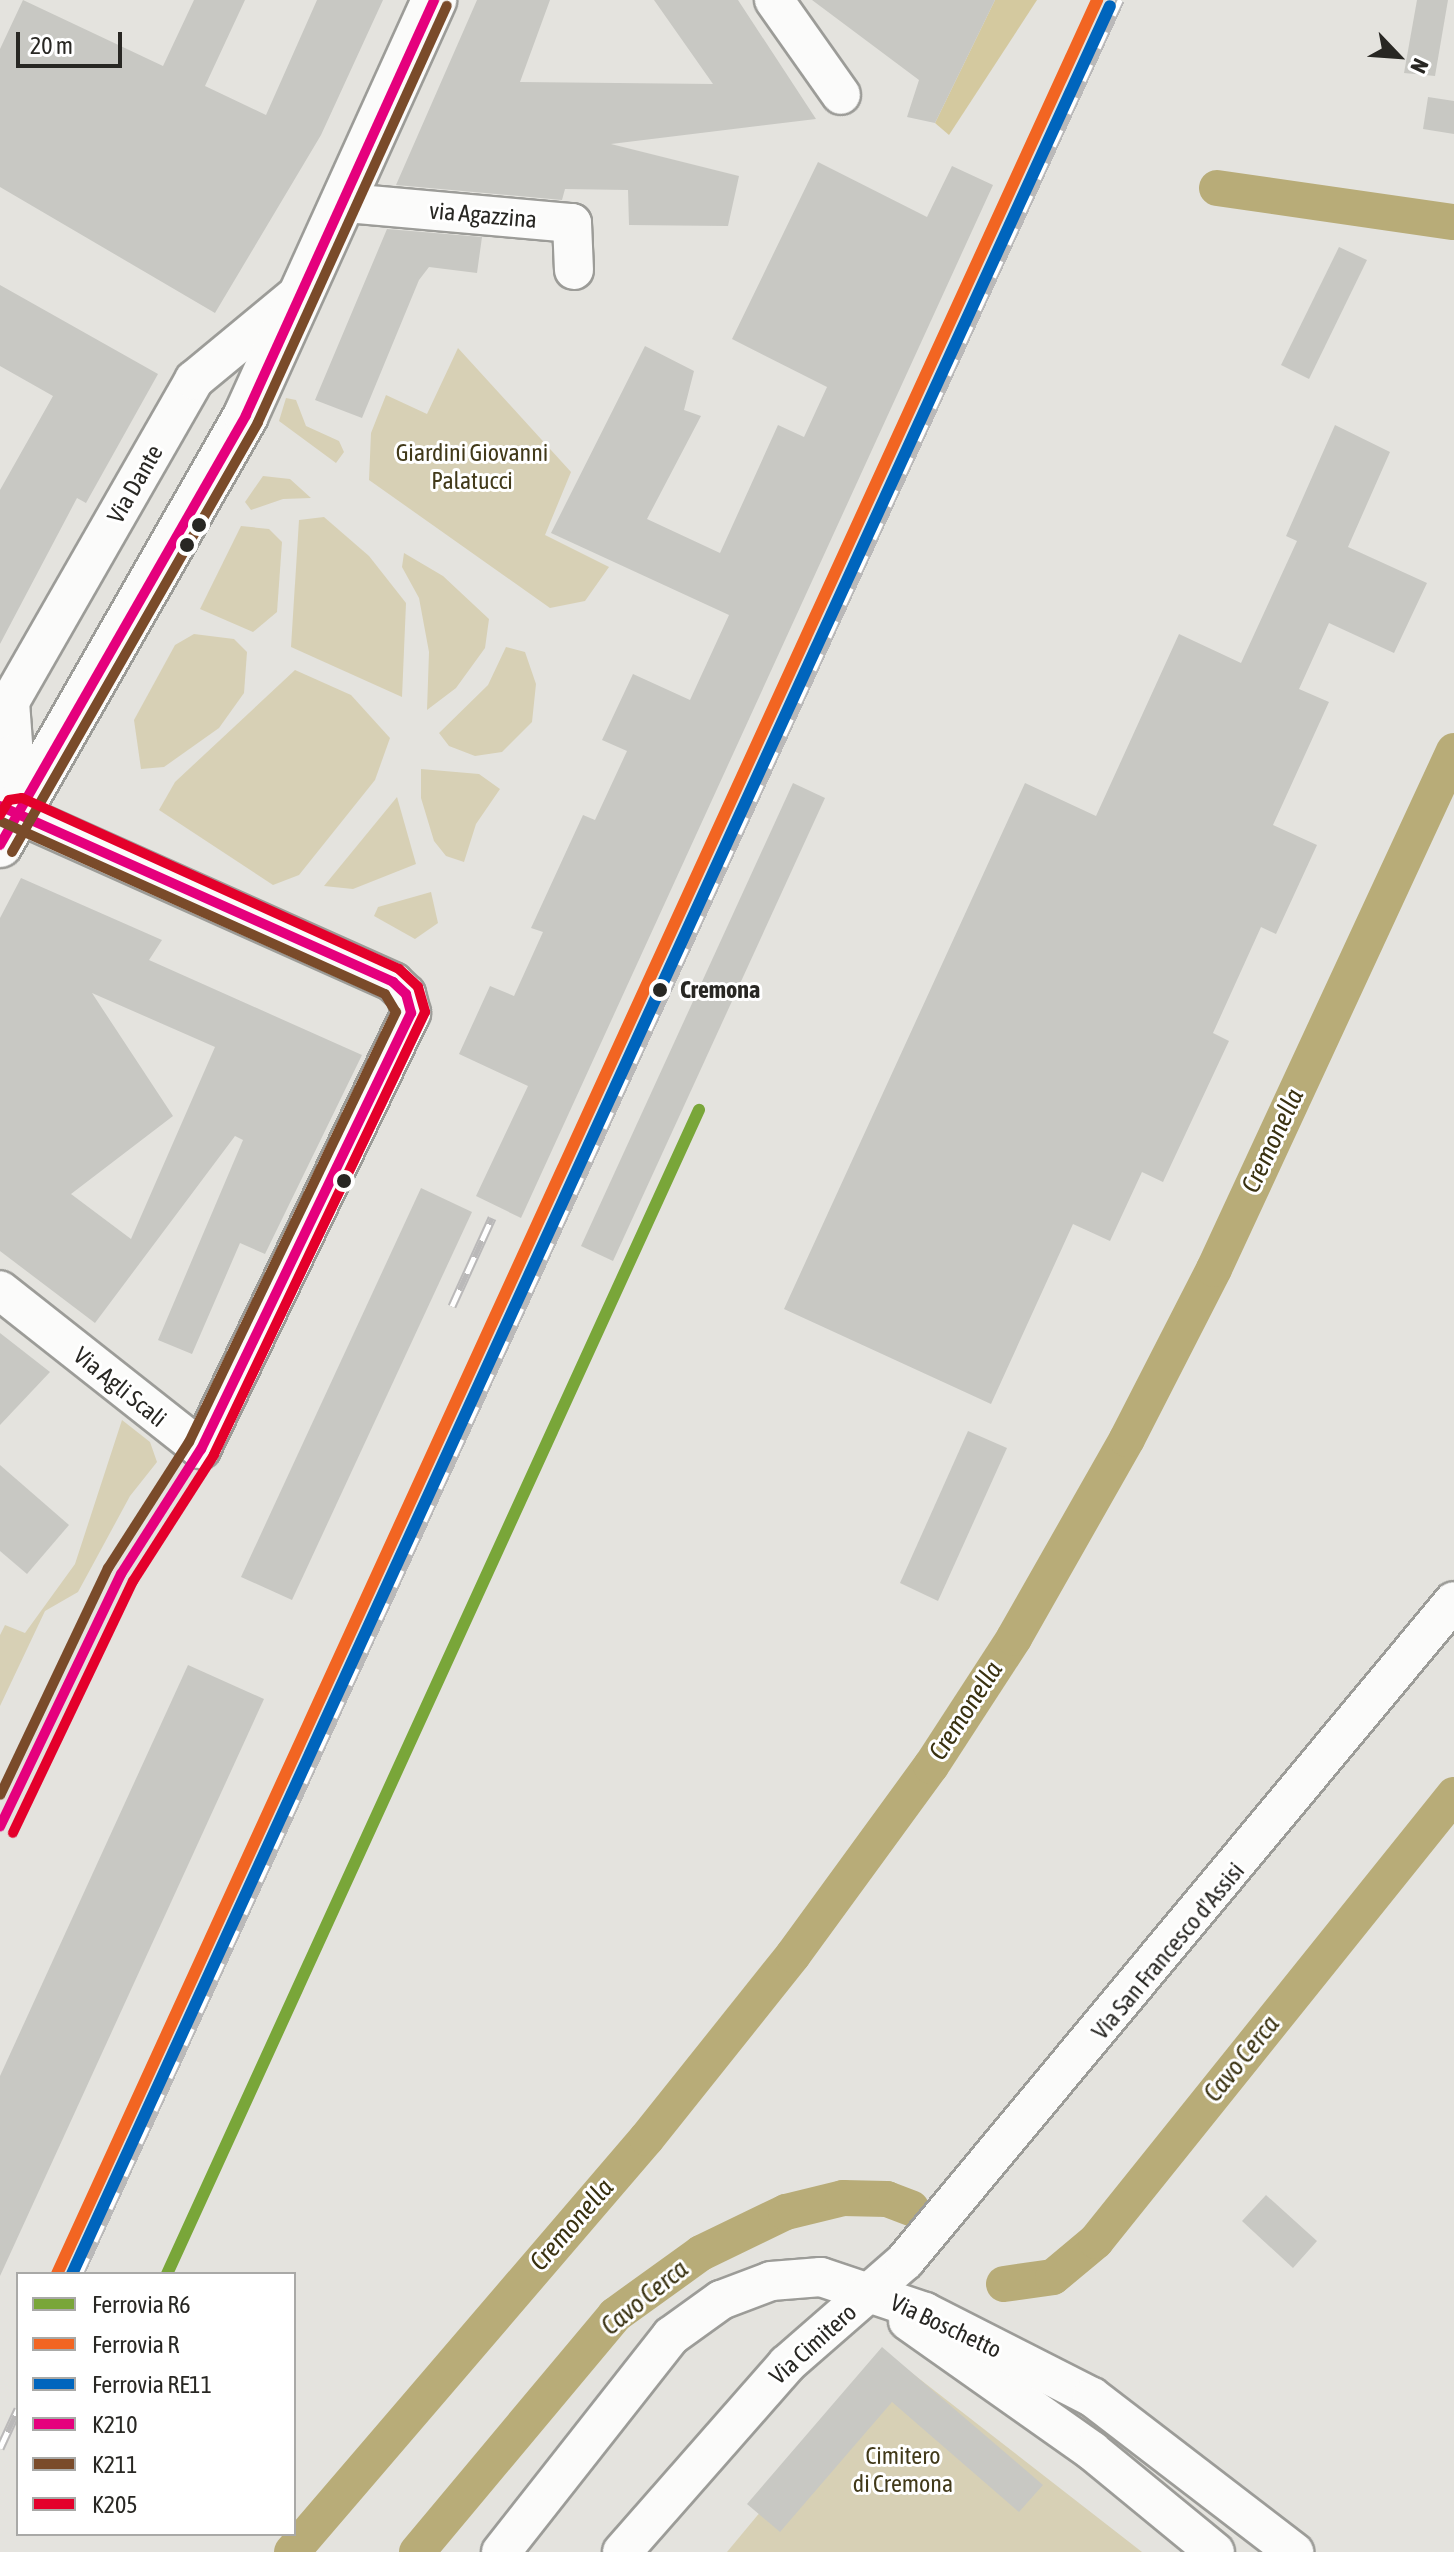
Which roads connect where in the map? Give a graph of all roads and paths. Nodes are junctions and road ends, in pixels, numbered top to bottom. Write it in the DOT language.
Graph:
graph roads {
  1 [pos="434,0"];
  2 [pos="774,0"];
  3 [pos="841,95"];
  4 [pos="347,203"];
  5 [pos="574,270"];
  6 [pos="311,284"];
  7 [pos="5,710"];
  8 [pos="6,821"];
  9 [pos="0,1290"];
  10 [pos="1454,1601"];
  11 [pos="871,2292"];
  12 [pos="501,2552"];
  13 [pos="622,2552"];
  14 [pos="1215,2552"];
  15 [pos="1294,2552"];
  1 -- 4 [label="main road, Via Dante"];
  2 -- 3 [label="street"];
  4 -- 5 [label="street, via Agazzina"];
  4 -- 6 [label="main road, Via Dante"];
  6 -- 7 [label="street, Via Dante"];
  6 -- 8 [label="main road, Via Dante"];
  7 -- 8 [label="street"];
  8 -- 9 [label="street, Via Agli Scali"];
  10 -- 11 [label="street, Via San Francesco d'Assisi"];
  11 -- 12 [label="street, Via Cimitero"];
  11 -- 13 [label="street, Via Cimitero"];
  11 -- 14 [label="street, Via Boschetto"];
  11 -- 15 [label="street, Via Boschetto"];
}
